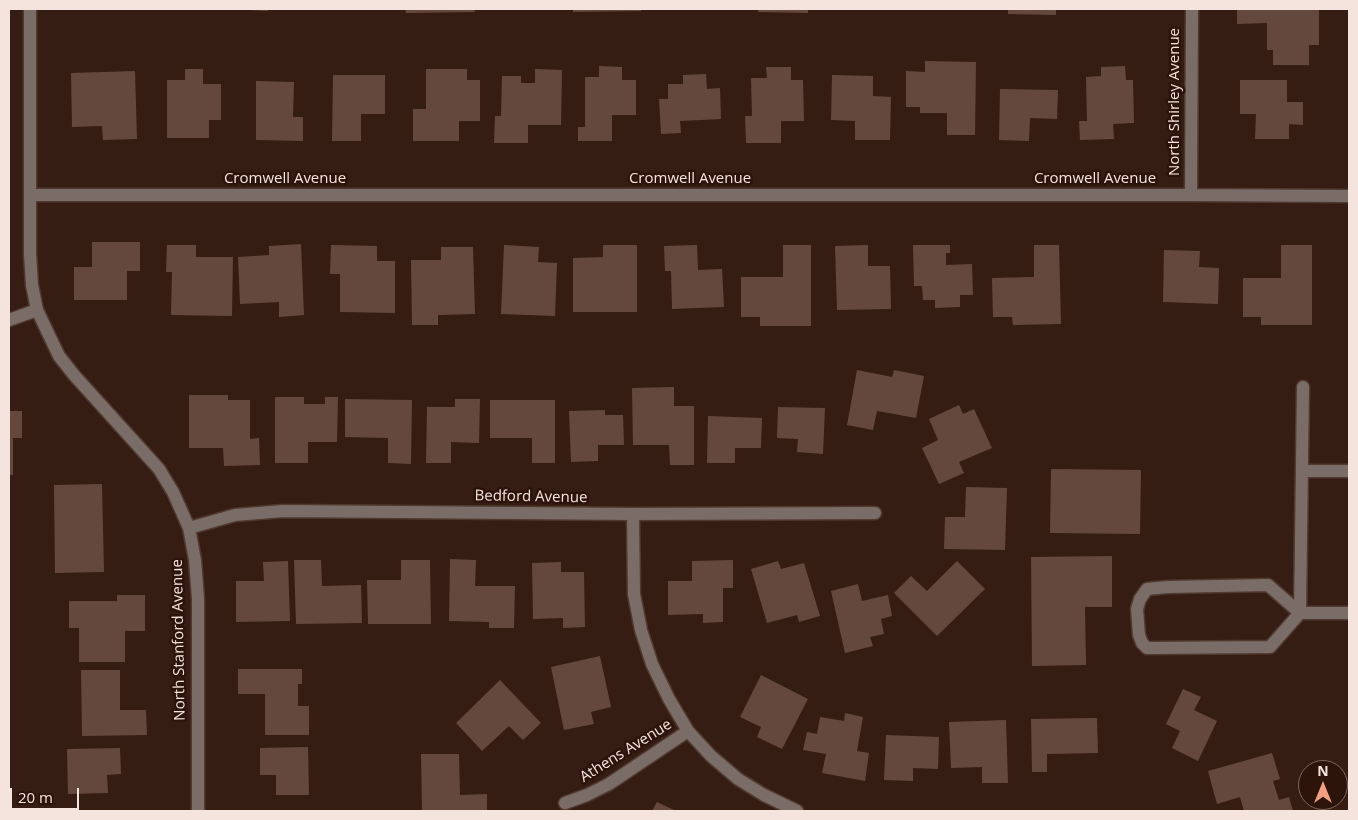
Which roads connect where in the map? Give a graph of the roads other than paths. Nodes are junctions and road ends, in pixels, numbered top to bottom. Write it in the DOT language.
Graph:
graph roads {
  1 [pos="30,9"];
  2 [pos="1192,9"];
  3 [pos="30,195"];
  4 [pos="1191,195"];
  5 [pos="1349,196"];
  6 [pos="37,310"];
  7 [pos="9,320"];
  8 [pos="1303,387"];
  9 [pos="1302,471"];
  10 [pos="1349,471"];
  11 [pos="875,513"];
  12 [pos="633,514"];
  13 [pos="189,528"];
  14 [pos="1300,613"];
  15 [pos="1349,613"];
  16 [pos="688,731"];
  17 [pos="566,803"];
  18 [pos="198,811"];
  19 [pos="797,811"];
  1 -- 3 [label="street, North Stanford Avenue"];
  2 -- 4 [label="street, North Shirley Avenue"];
  3 -- 4 [label="street, Cromwell Avenue"];
  3 -- 6 [label="street, North Stanford Avenue"];
  4 -- 5 [label="street, Cromwell Avenue"];
  6 -- 7 [label="street"];
  6 -- 13 [label="street, North Stanford Avenue"];
  8 -- 9 [label="street"];
  9 -- 10 [label="street"];
  9 -- 14 [label="street"];
  11 -- 12 [label="street, Bedford Avenue"];
  12 -- 13 [label="street, Bedford Avenue"];
  12 -- 16 [label="street"];
  13 -- 18 [label="street, North Stanford Avenue"];
  14 -- 14 [label="street"];
  14 -- 15 [label="street"];
  16 -- 17 [label="street, Athens Avenue"];
  16 -- 19 [label="street, Athens Avenue"];
}
